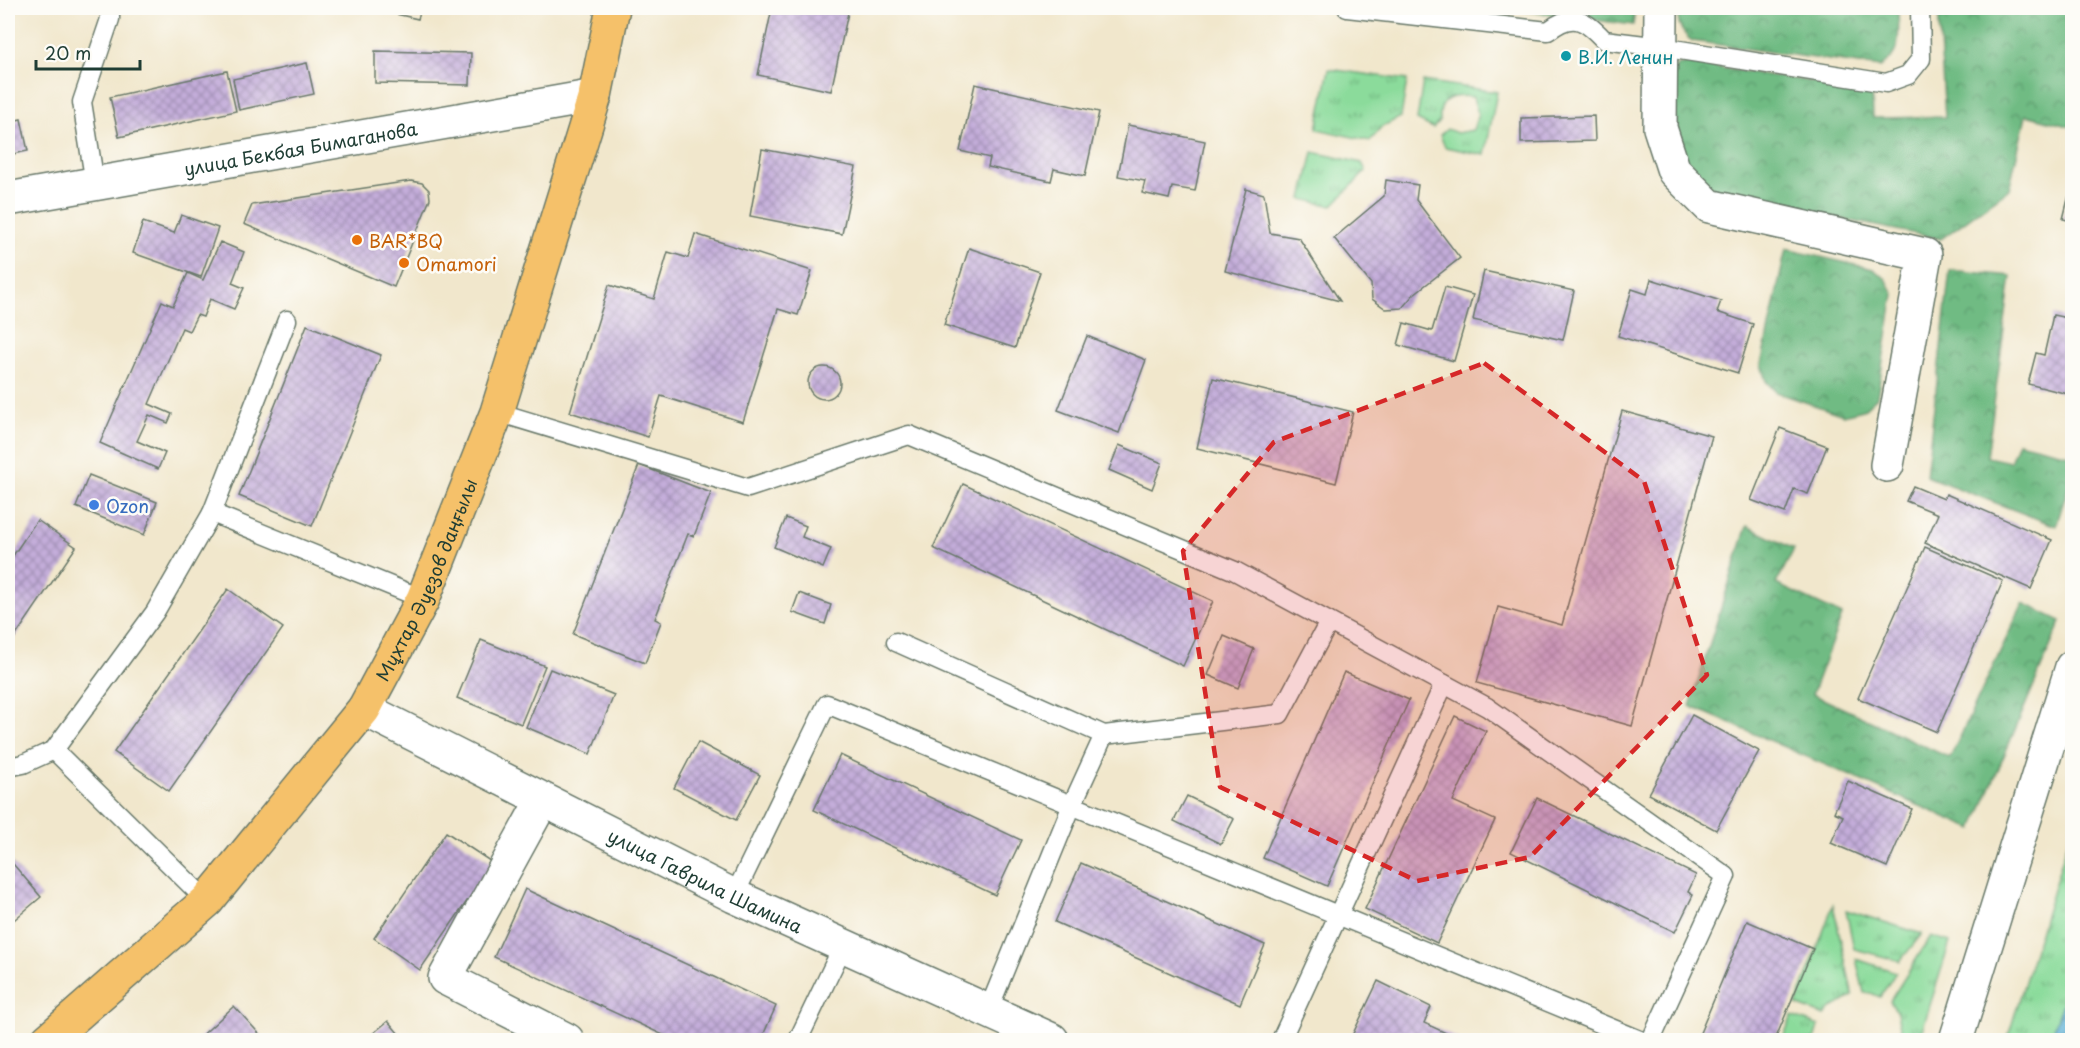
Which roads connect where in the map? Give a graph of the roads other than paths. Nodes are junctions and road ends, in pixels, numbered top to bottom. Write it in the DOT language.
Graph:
graph roads {
  1 [pos="110,8"];
  2 [pos="613,8"];
  3 [pos="1347,8"];
  4 [pos="1661,8"];
  5 [pos="1920,8"];
  6 [pos="1661,46"];
  7 [pos="595,96"];
  8 [pos="95,184"];
  9 [pos="8,200"];
  10 [pos="287,320"];
  11 [pos="497,412"];
  12 [pos="1887,465"];
  13 [pos="212,513"];
  14 [pos="423,599"];
  15 [pos="1329,622"];
  16 [pos="896,642"];
  17 [pos="2073,667"];
  18 [pos="1444,684"];
  19 [pos="364,709"];
  20 [pos="1104,735"];
  21 [pos="54,750"];
  22 [pos="8,766"];
  23 [pos="542,801"];
  24 [pos="1072,805"];
  25 [pos="734,896"];
  26 [pos="207,901"];
  27 [pos="1338,915"];
  28 [pos="843,946"];
  29 [pos="988,1011"];
  30 [pos="48,1041"];
  31 [pos="567,1041"];
  32 [pos="798,1041"];
  33 [pos="1052,1041"];
  34 [pos="1281,1041"];
  35 [pos="1640,1041"];
  36 [pos="1651,1041"];
  37 [pos="1956,1041"];
  1 -- 8 [label="lane"];
  2 -- 7 [label="main road, Мұхтар Әуезов даңғылы"];
  3 -- 6 [label="lane"];
  4 -- 6 [label="street"];
  5 -- 6 [label="lane"];
  6 -- 12 [label="street"];
  7 -- 8 [label="street, улица Бекбая Бимаганова"];
  7 -- 11 [label="main road, Мұхтар Әуезов даңғылы"];
  8 -- 9 [label="street, улица Бекбая Бимаганова"];
  10 -- 13 [label="lane"];
  11 -- 14 [label="main road, Мұхтар Әуезов даңғылы"];
  11 -- 15 [label="lane"];
  13 -- 14 [label="lane"];
  13 -- 21 [label="lane"];
  14 -- 19 [label="main road, Мұхтар Әуезов даңғылы"];
  15 -- 18 [label="lane"];
  15 -- 20 [label="lane"];
  16 -- 20 [label="lane"];
  17 -- 37 [label="street"];
  18 -- 27 [label="lane"];
  18 -- 36 [label="lane"];
  19 -- 23 [label="street, улица Гаврила Шамина"];
  19 -- 26 [label="main road, Мұхтар Әуезов даңғылы"];
  20 -- 24 [label="lane"];
  21 -- 22 [label="lane"];
  21 -- 26 [label="lane"];
  23 -- 25 [label="street, улица Гаврила Шамина"];
  23 -- 31 [label="street"];
  24 -- 25 [label="lane"];
  24 -- 27 [label="lane"];
  24 -- 29 [label="lane"];
  25 -- 28 [label="street, улица Гаврила Шамина"];
  26 -- 30 [label="main road, Мұхтар Әуезов даңғылы"];
  27 -- 34 [label="lane"];
  27 -- 35 [label="lane"];
  28 -- 29 [label="street, улица Гаврила Шамина"];
  28 -- 32 [label="lane"];
  29 -- 33 [label="street, улица Гаврила Шамина"];
}
